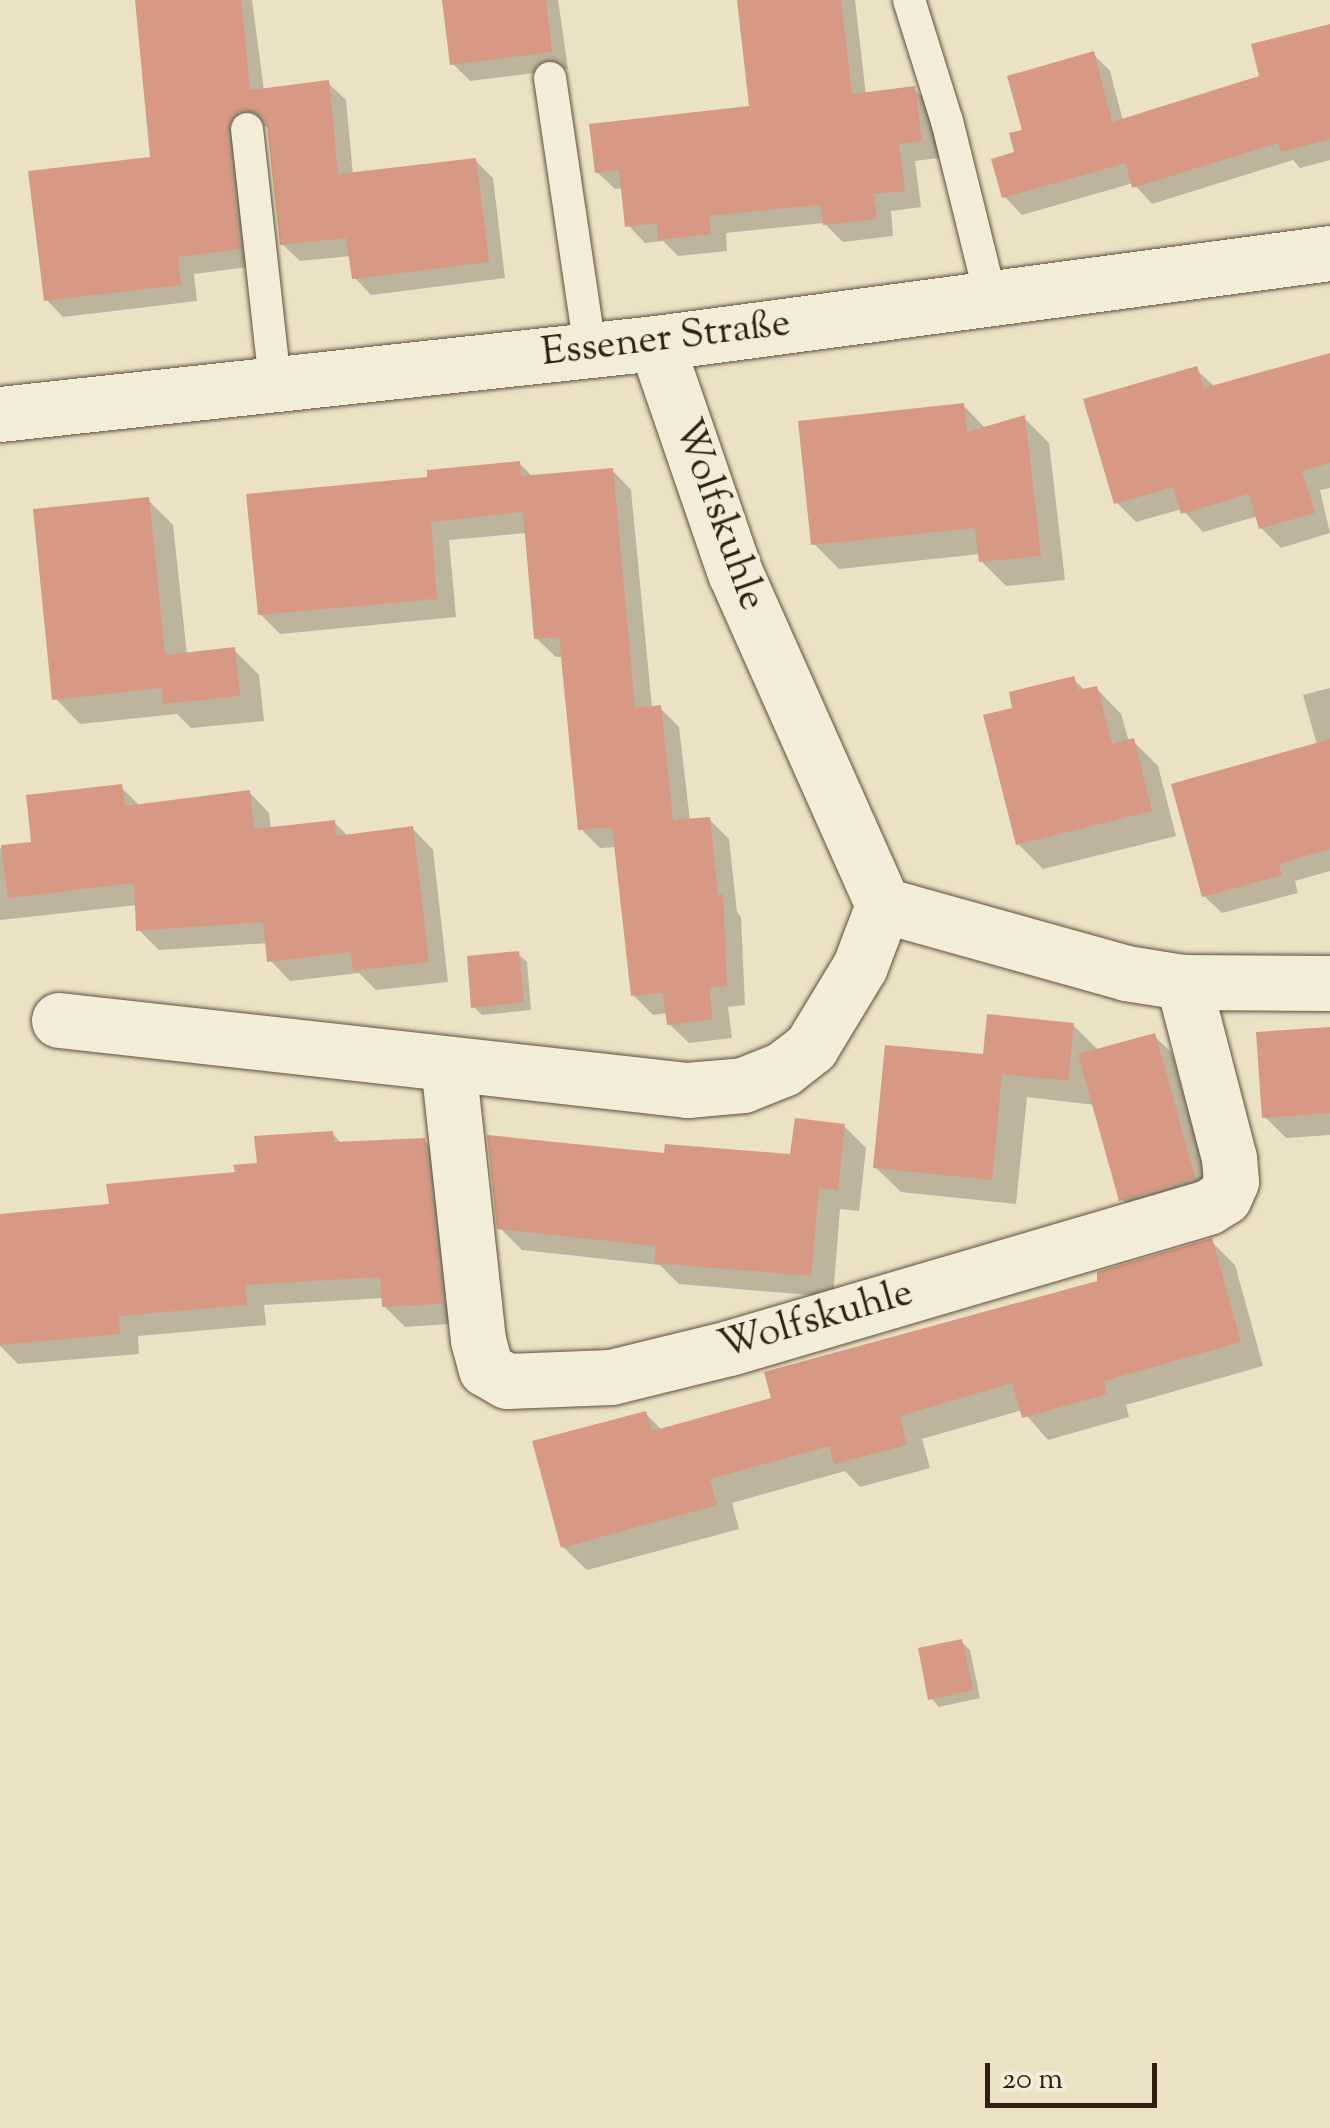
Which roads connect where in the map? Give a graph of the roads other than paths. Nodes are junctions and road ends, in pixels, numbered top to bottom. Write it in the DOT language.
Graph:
graph roads {
  1 [pos="910,0"];
  2 [pos="550,78"];
  3 [pos="247,130"];
  4 [pos="1330,253"];
  5 [pos="991,298"];
  6 [pos="656,343"];
  7 [pos="590,350"];
  8 [pos="275,384"];
  9 [pos="0,414"];
  10 [pos="883,904"];
  11 [pos="1184,982"];
  12 [pos="1330,983"];
  13 [pos="58,1020"];
  14 [pos="448,1064"];
  1 -- 5 [label="lane"];
  2 -- 7 [label="lane"];
  3 -- 8 [label="lane"];
  4 -- 5 [label="street, Essener Straße"];
  5 -- 6 [label="street, Essener Straße"];
  6 -- 7 [label="street, Essener Straße"];
  6 -- 10 [label="street, Wolfskuhle"];
  7 -- 8 [label="street, Essener Straße"];
  8 -- 9 [label="street, Essener Straße"];
  10 -- 11 [label="street"];
  10 -- 14 [label="street"];
  11 -- 12 [label="street"];
  11 -- 14 [label="street, Wolfskuhle"];
  13 -- 14 [label="street"];
}
